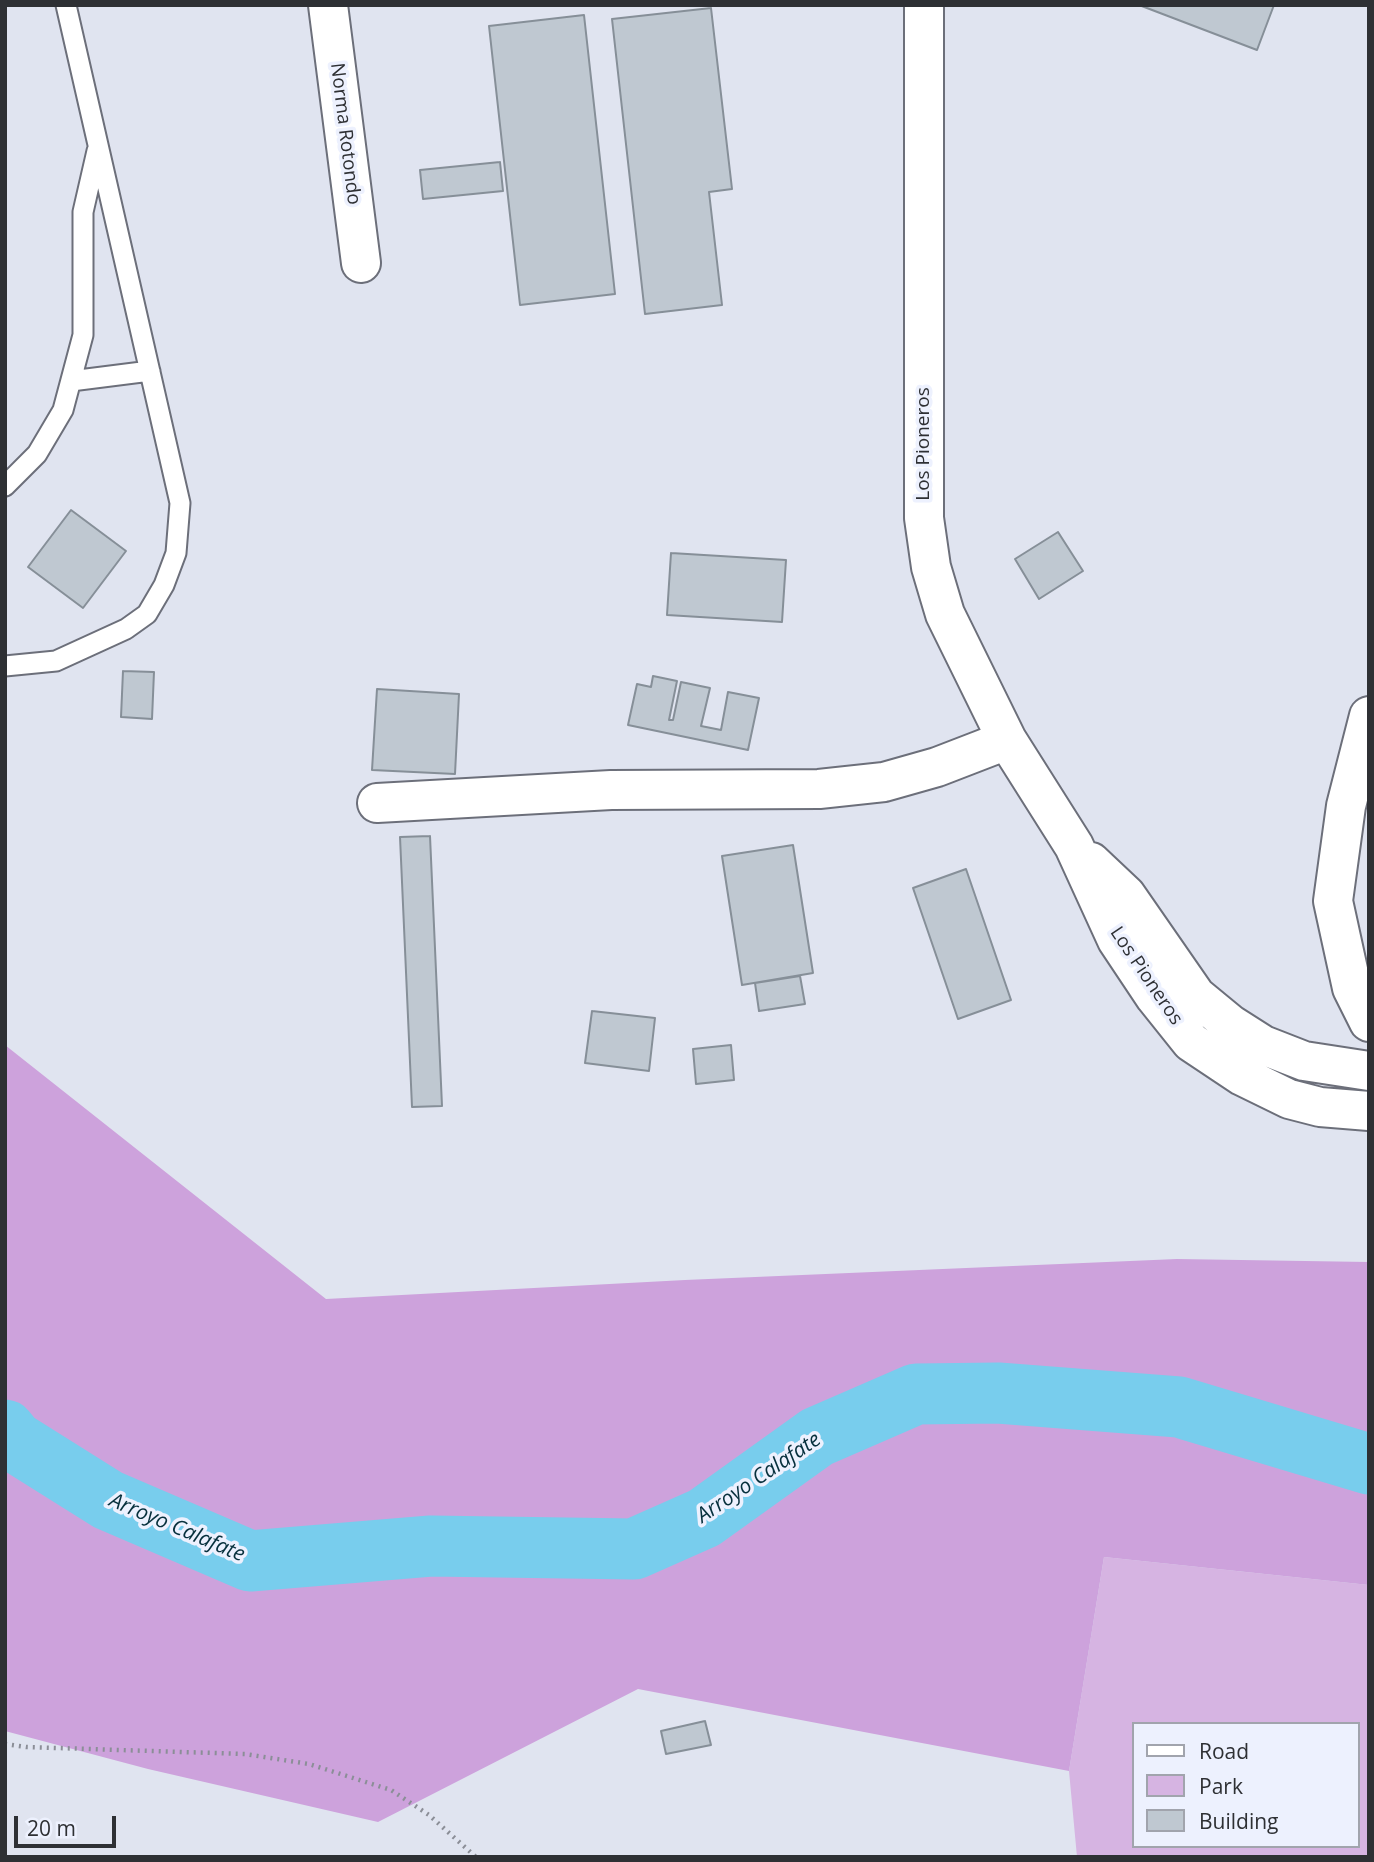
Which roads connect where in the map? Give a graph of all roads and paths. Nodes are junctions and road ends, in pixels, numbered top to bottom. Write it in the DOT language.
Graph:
graph roads {
  1 [pos="66,5"];
  2 [pos="328,5"];
  3 [pos="924,5"];
  4 [pos="98,145"];
  5 [pos="361,263"];
  6 [pos="150,370"];
  7 [pos="71,381"];
  8 [pos="5,486"];
  9 [pos="5,666"];
  10 [pos="1369,716"];
  11 [pos="1007,740"];
  12 [pos="377,803"];
  13 [pos="1074,846"];
  14 [pos="1369,1022"];
  15 [pos="1369,1071"];
  16 [pos="1369,1111"];
  17 [pos="5,1744"];
  18 [pos="476,1857"];
  1 -- 4 [label="lane"];
  2 -- 5 [label="street, Norma Rotondo"];
  3 -- 11 [label="street, Los Pioneros"];
  4 -- 6 [label="lane"];
  4 -- 7 [label="lane"];
  6 -- 7 [label="lane"];
  6 -- 9 [label="lane"];
  7 -- 8 [label="lane"];
  10 -- 14 [label="street"];
  11 -- 12 [label="street"];
  11 -- 13 [label="street, Los Pioneros"];
  13 -- 15 [label="street, Los Pioneros"];
  13 -- 16 [label="street, Los Pioneros"];
  17 -- 18 [label="path"];
}
